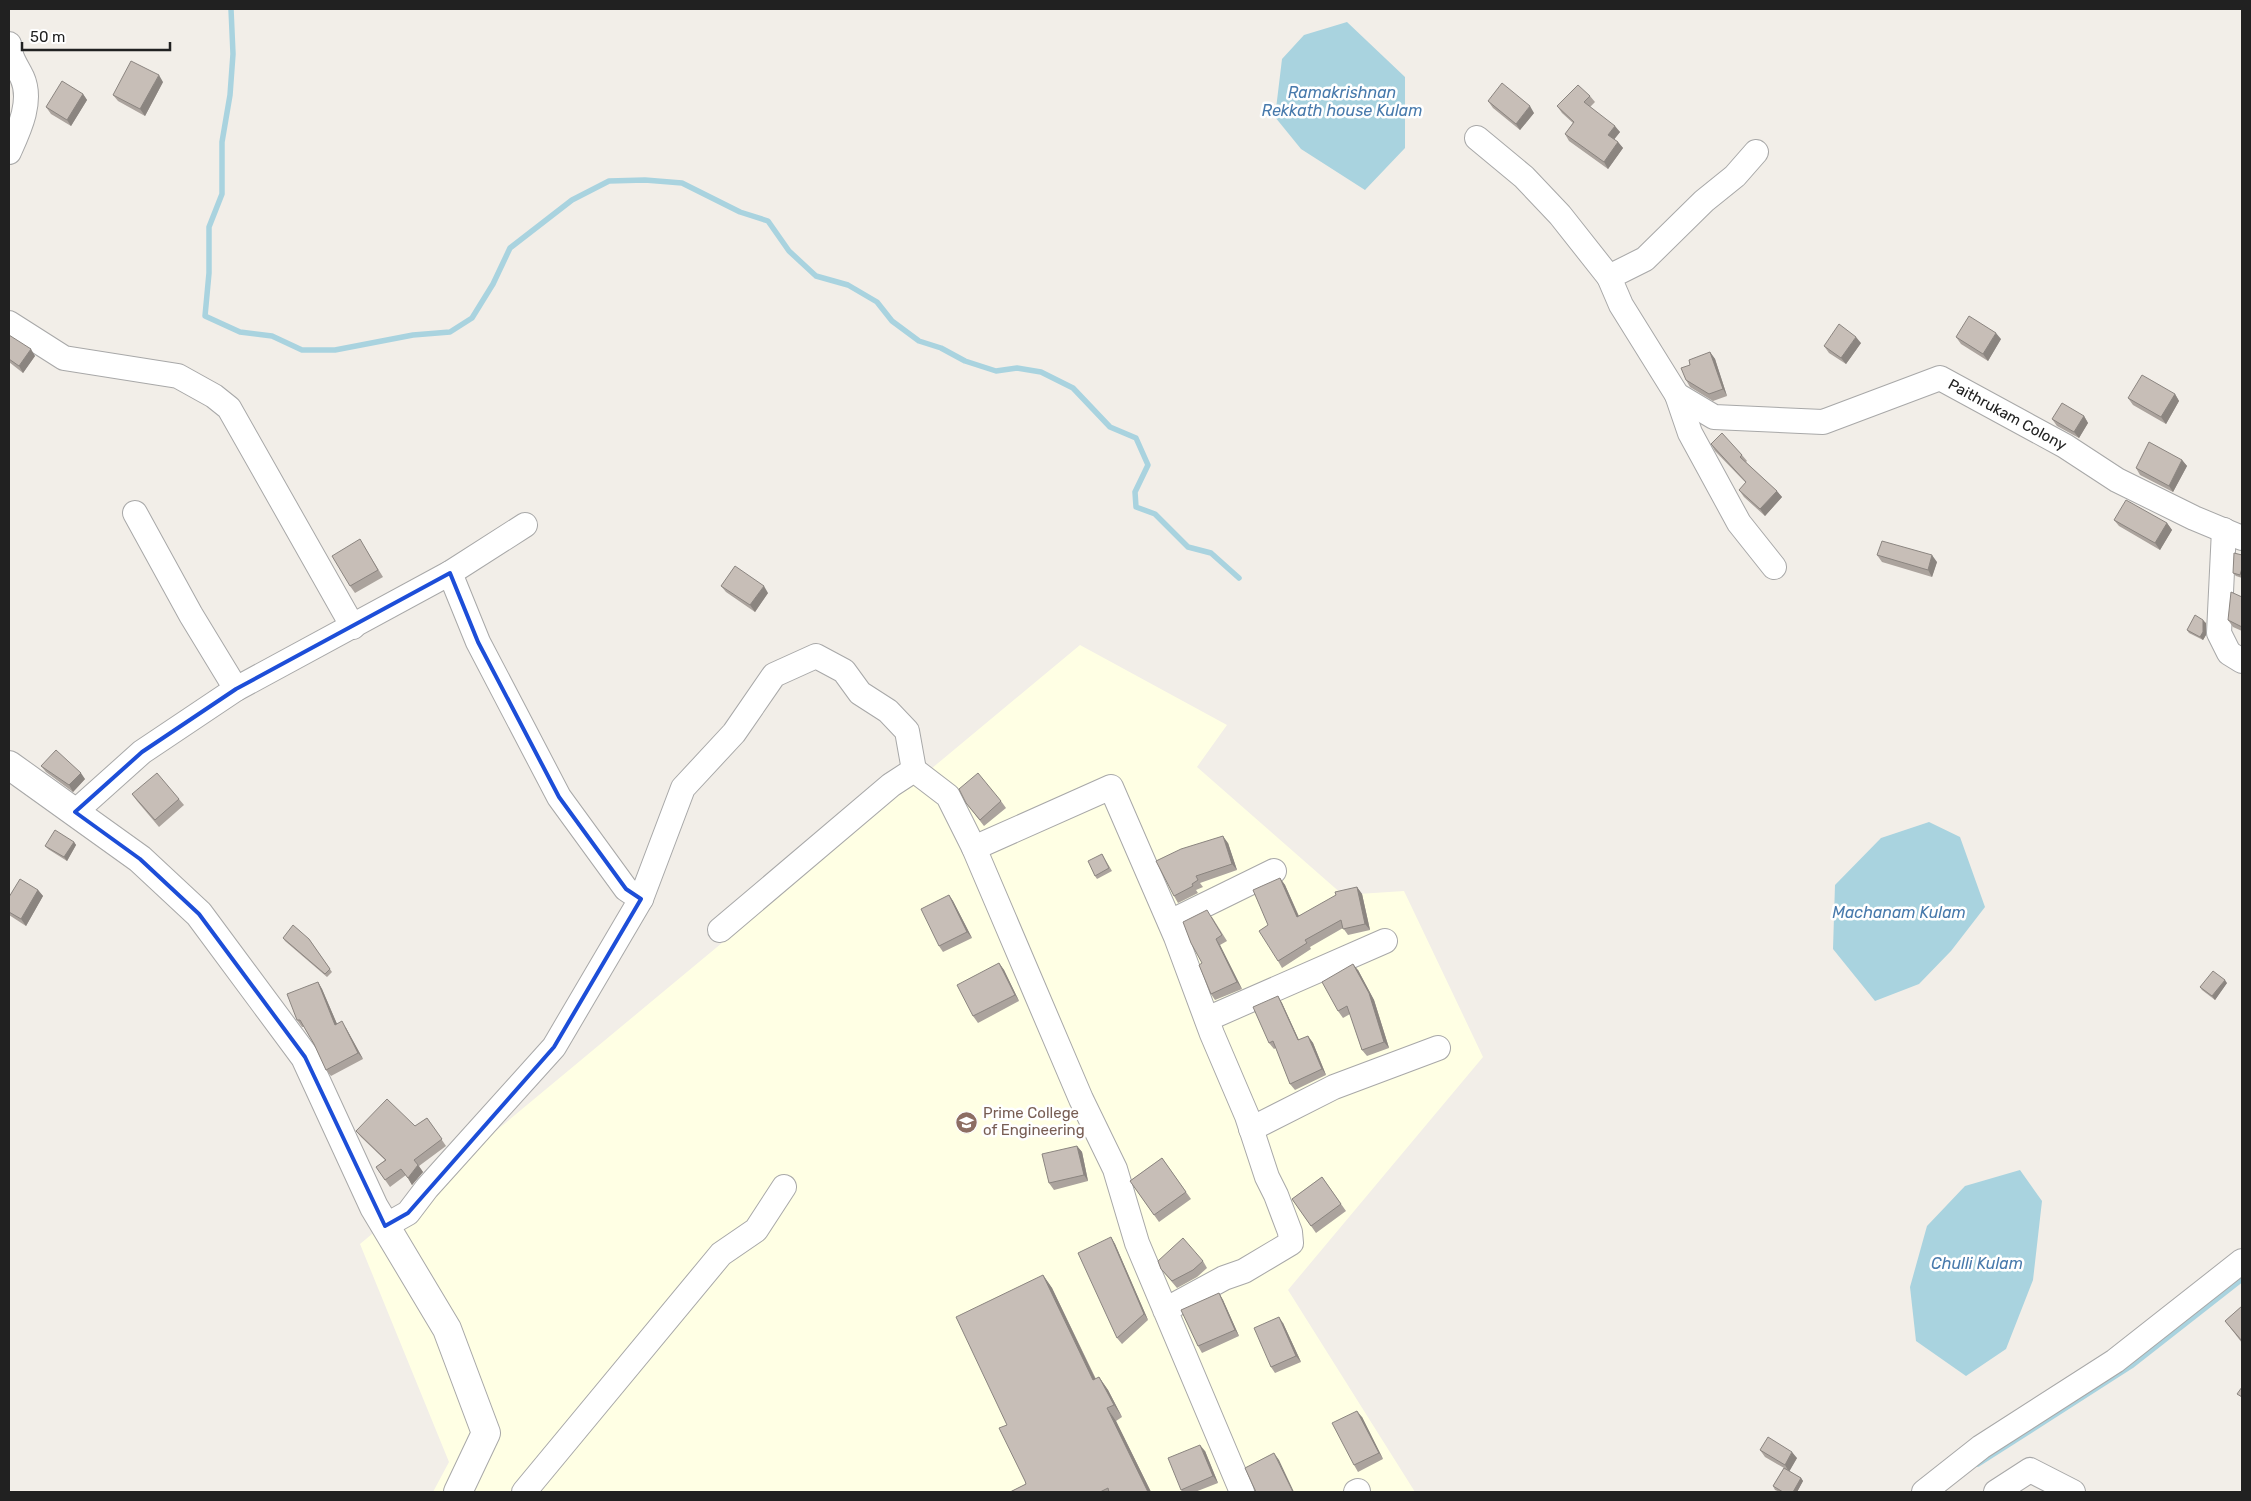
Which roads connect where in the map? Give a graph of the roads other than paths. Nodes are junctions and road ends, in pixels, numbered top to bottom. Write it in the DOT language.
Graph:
graph roads {
  1 [pos="9,53"];
  2 [pos="1476,138"];
  3 [pos="9,152"];
  4 [pos="1756,152"];
  5 [pos="1609,277"];
  6 [pos="9,323"];
  7 [pos="1677,396"];
  8 [pos="1714,417"];
  9 [pos="1690,433"];
  10 [pos="135,513"];
  11 [pos="525,525"];
  12 [pos="2233,534"];
  13 [pos="1774,567"];
  14 [pos="450,572"];
  15 [pos="353,627"];
  16 [pos="2242,662"];
  17 [pos="236,689"];
  18 [pos="9,765"];
  19 [pos="914,770"];
  20 [pos="75,812"];
  21 [pos="974,848"];
  22 [pos="1274,871"];
  23 [pos="642,900"];
  24 [pos="1170,922"];
  25 [pos="720,930"];
  26 [pos="1385,941"];
  27 [pos="1206,1019"];
  28 [pos="1438,1048"];
  29 [pos="1251,1129"];
  30 [pos="784,1187"];
  31 [pos="385,1226"];
  32 [pos="2242,1261"];
  33 [pos="1165,1310"];
  34 [pos="458,1492"];
  35 [pos="524,1492"];
  36 [pos="1242,1492"];
  37 [pos="1924,1492"];
  38 [pos="1996,1492"];
  39 [pos="2073,1492"];
  1 -- 3 [label="street"];
  2 -- 5 [label="street, Paithrukam Colony"];
  4 -- 5 [label="street"];
  5 -- 7 [label="street, Paithrukam Colony"];
  6 -- 15 [label="street"];
  7 -- 8 [label="street, Paithrukam Colony"];
  7 -- 9 [label="street"];
  8 -- 9 [label="street"];
  8 -- 12 [label="street, Paithrukam Colony"];
  9 -- 13 [label="street"];
  10 -- 17 [label="street"];
  11 -- 14 [label="street"];
  12 -- 16 [label="street"];
  14 -- 15 [label="street"];
  14 -- 23 [label="street"];
  15 -- 17 [label="street"];
  17 -- 20 [label="street"];
  18 -- 20 [label="street"];
  19 -- 21 [label="street"];
  19 -- 23 [label="street"];
  19 -- 25 [label="street"];
  20 -- 31 [label="street"];
  21 -- 24 [label="street"];
  21 -- 33 [label="street"];
  22 -- 24 [label="street"];
  23 -- 31 [label="street"];
  24 -- 27 [label="street"];
  26 -- 27 [label="street"];
  27 -- 29 [label="street"];
  28 -- 29 [label="street"];
  29 -- 33 [label="street"];
  30 -- 35 [label="street"];
  31 -- 34 [label="street"];
  32 -- 37 [label="street"];
  33 -- 36 [label="street"];
  38 -- 39 [label="street"];
}
